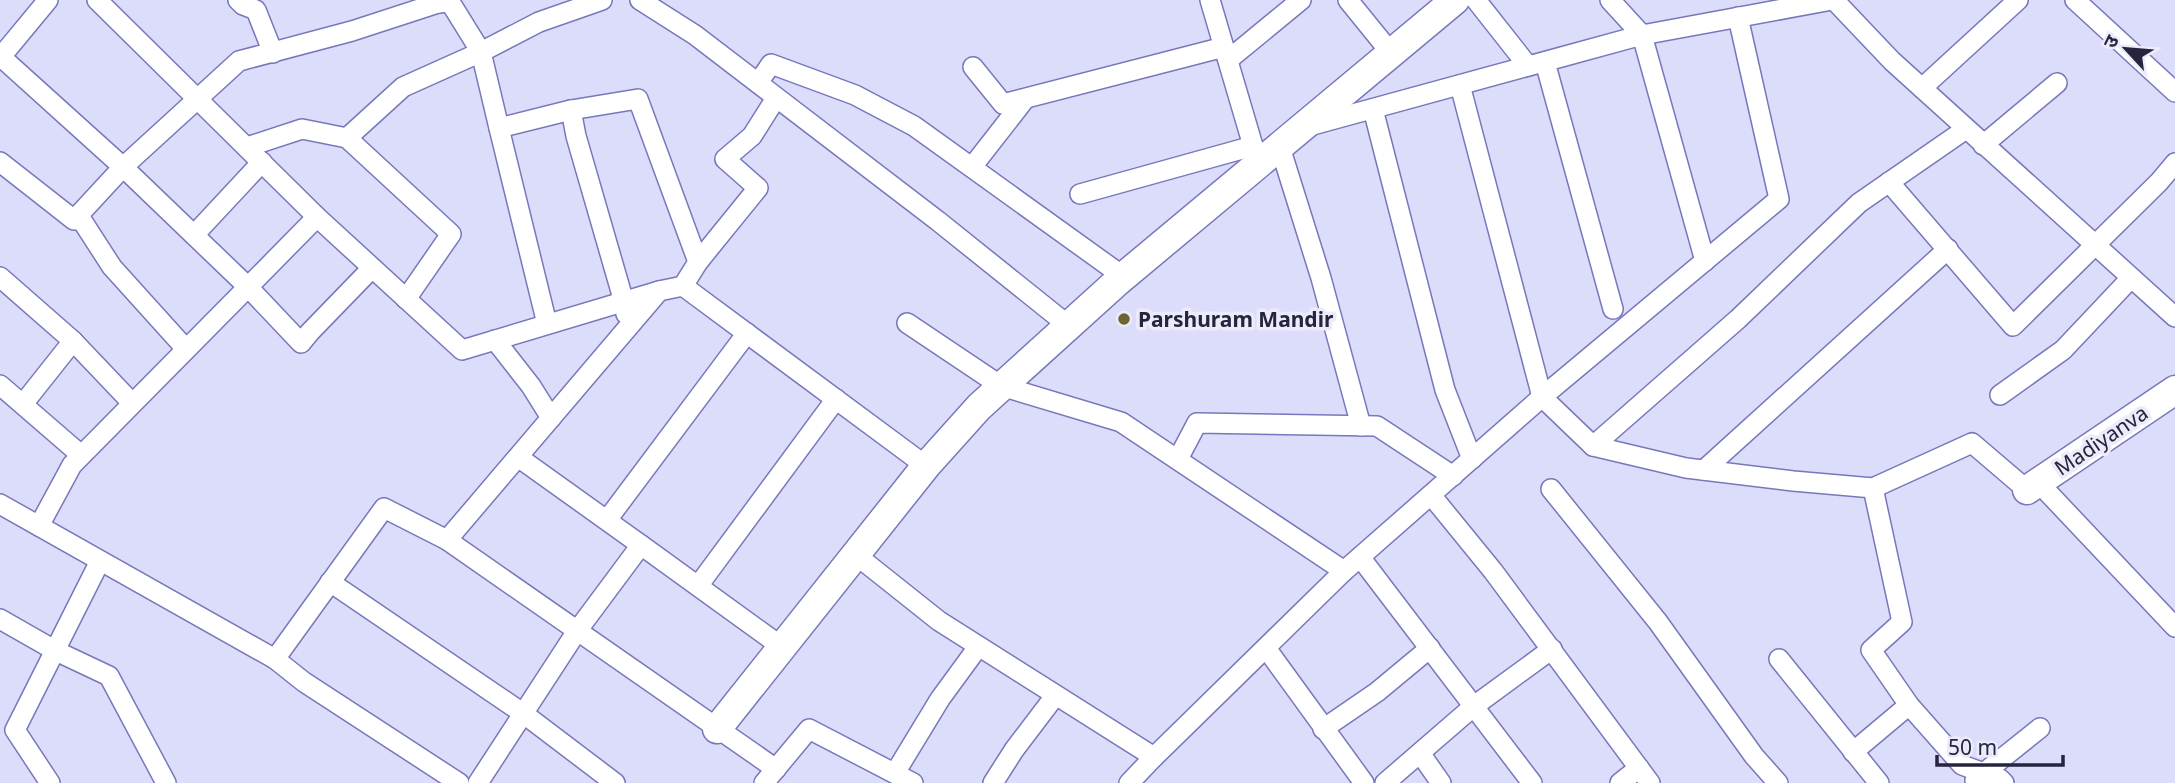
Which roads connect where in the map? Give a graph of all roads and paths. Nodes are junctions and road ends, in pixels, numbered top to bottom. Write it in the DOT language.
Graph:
graph roads {
  1 [pos="48,0"];
  2 [pos="98,0"];
  3 [pos="602,0"];
  4 [pos="640,0"];
  5 [pos="1210,0"];
  6 [pos="1301,0"];
  7 [pos="1348,0"];
  8 [pos="1455,0"];
  9 [pos="1476,0"];
  10 [pos="1610,0"];
  11 [pos="1833,0"];
  12 [pos="2018,0"];
  13 [pos="2075,0"];
  14 [pos="435,1"];
  15 [pos="252,3"];
  16 [pos="1738,18"];
  17 [pos="1642,35"];
  18 [pos="481,52"];
  19 [pos="273,53"];
  20 [pos="1226,54"];
  21 [pos="1391,54"];
  22 [pos="0,57"];
  23 [pos="1537,64"];
  24 [pos="973,67"];
  25 [pos="758,83"];
  26 [pos="2057,83"];
  27 [pos="1460,85"];
  28 [pos="1922,89"];
  29 [pos="2175,92"];
  30 [pos="197,97"];
  31 [pos="776,98"];
  32 [pos="1025,99"];
  33 [pos="1373,109"];
  34 [pos="571,110"];
  35 [pos="499,128"];
  36 [pos="1301,128"];
  37 [pos="1966,129"];
  38 [pos="347,138"];
  39 [pos="1983,145"];
  40 [pos="247,146"];
  41 [pos="1264,152"];
  42 [pos="0,162"];
  43 [pos="262,162"];
  44 [pos="2175,163"];
  45 [pos="123,167"];
  46 [pos="972,167"];
  47 [pos="1889,182"];
  48 [pos="1080,194"];
  49 [pos="79,216"];
  50 [pos="317,217"];
  51 [pos="194,235"];
  52 [pos="2095,246"];
  53 [pos="1948,249"];
  54 [pos="1705,261"];
  55 [pos="698,262"];
  56 [pos="372,268"];
  57 [pos="0,277"];
  58 [pos="1124,277"];
  59 [pos="2131,278"];
  60 [pos="248,286"];
  61 [pos="683,286"];
  62 [pos="659,291"];
  63 [pos="406,299"];
  64 [pos="623,302"];
  65 [pos="1613,309"];
  66 [pos="2175,317"];
  67 [pos="907,323"];
  68 [pos="547,324"];
  69 [pos="1069,326"];
  70 [pos="628,328"];
  71 [pos="747,333"];
  72 [pos="495,340"];
  73 [pos="74,341"];
  74 [pos="186,349"];
  75 [pos="0,385"];
  76 [pos="1001,386"];
  77 [pos="2175,390"];
  78 [pos="2000,395"];
  79 [pos="1542,397"];
  80 [pos="836,399"];
  81 [pos="132,403"];
  82 [pos="23,404"];
  83 [pos="551,418"];
  84 [pos="1361,426"];
  85 [pos="1593,446"];
  86 [pos="81,455"];
  87 [pos="517,457"];
  88 [pos="1178,459"];
  89 [pos="1472,459"];
  90 [pos="926,466"];
  91 [pos="1704,470"];
  92 [pos="1453,476"];
  93 [pos="2032,486"];
  94 [pos="1873,488"];
  95 [pos="1551,489"];
  96 [pos="1431,495"];
  97 [pos="0,505"];
  98 [pos="607,520"];
  99 [pos="39,526"];
  100 [pos="447,540"];
  101 [pos="641,545"];
  102 [pos="856,555"];
  103 [pos="1360,557"];
  104 [pos="100,561"];
  105 [pos="1344,571"];
  106 [pos="330,582"];
  107 [pos="698,586"];
  108 [pos="0,619"];
  109 [pos="2175,626"];
  110 [pos="577,631"];
  111 [pos="782,647"];
  112 [pos="978,647"];
  113 [pos="1266,648"];
  114 [pos="1430,648"];
  115 [pos="1552,649"];
  116 [pos="56,650"];
  117 [pos="275,659"];
  118 [pos="1779,659"];
  119 [pos="1055,696"];
  120 [pos="1909,705"];
  121 [pos="1474,706"];
  122 [pos="524,714"];
  123 [pos="2040,728"];
  124 [pos="717,729"];
  125 [pos="1323,729"];
  126 [pos="1853,752"];
  127 [pos="1420,754"];
  128 [pos="1154,757"];
  129 [pos="895,774"];
  130 [pos="770,776"];
  131 [pos="1644,776"];
  132 [pos="1977,778"];
  133 [pos="50,783"];
  134 [pos="166,783"];
  135 [pos="459,783"];
  136 [pos="478,783"];
  137 [pos="615,783"];
  138 [pos="914,783"];
  139 [pos="993,783"];
  140 [pos="1129,783"];
  141 [pos="1364,783"];
  142 [pos="1385,783"];
  143 [pos="1441,783"];
  144 [pos="1532,783"];
  145 [pos="1620,783"];
  146 [pos="1778,783"];
  147 [pos="1879,783"];
  148 [pos="2004,783"];
  1 -- 22 [label="street"];
  2 -- 30 [label="street"];
  3 -- 18 [label="street"];
  4 -- 25 [label="street"];
  5 -- 20 [label="street"];
  6 -- 20 [label="street"];
  7 -- 21 [label="street"];
  8 -- 21 [label="street"];
  9 -- 23 [label="street"];
  10 -- 17 [label="street"];
  11 -- 16 [label="street"];
  11 -- 28 [label="street"];
  12 -- 28 [label="street"];
  13 -- 29 [label="street"];
  14 -- 18 [label="street"];
  14 -- 19 [label="street"];
  15 -- 19 [label="street"];
  16 -- 17 [label="street"];
  16 -- 54 [label="street"];
  17 -- 23 [label="street"];
  17 -- 54 [label="street"];
  18 -- 35 [label="street"];
  18 -- 38 [label="street"];
  19 -- 30 [label="street"];
  20 -- 32 [label="street"];
  20 -- 41 [label="street"];
  21 -- 36 [label="street"];
  22 -- 45 [label="street"];
  23 -- 27 [label="street"];
  23 -- 65 [label="street"];
  24 -- 32 [label="street"];
  25 -- 31 [label="street"];
  25 -- 46 [label="street"];
  26 -- 39 [label="street"];
  27 -- 33 [label="street"];
  27 -- 79 [label="street"];
  28 -- 37 [label="street"];
  30 -- 40 [label="street"];
  30 -- 45 [label="street"];
  31 -- 55 [label="street"];
  31 -- 69 [label="street"];
  32 -- 46 [label="street"];
  33 -- 36 [label="street"];
  33 -- 89 [label="street"];
  34 -- 35 [label="street"];
  34 -- 55 [label="street"];
  34 -- 64 [label="street"];
  35 -- 68 [label="street"];
  36 -- 41 [label="street"];
  37 -- 39 [label="street"];
  37 -- 47 [label="street"];
  38 -- 40 [label="street"];
  38 -- 63 [label="street"];
  39 -- 52 [label="street"];
  40 -- 43 [label="street"];
  41 -- 48 [label="street"];
  41 -- 58 [label="street"];
  41 -- 84 [label="street"];
  42 -- 49 [label="street"];
  43 -- 50 [label="street"];
  43 -- 51 [label="street"];
  44 -- 52 [label="street"];
  45 -- 49 [label="street"];
  45 -- 51 [label="street"];
  46 -- 58 [label="street"];
  47 -- 53 [label="street"];
  47 -- 85 [label="street"];
  49 -- 74 [label="street"];
  50 -- 56 [label="street"];
  50 -- 60 [label="street"];
  51 -- 60 [label="street"];
  52 -- 53 [label="street"];
  52 -- 59 [label="street"];
  53 -- 91 [label="street"];
  54 -- 79 [label="street"];
  55 -- 61 [label="street"];
  56 -- 60 [label="street"];
  56 -- 63 [label="street"];
  57 -- 73 [label="street"];
  58 -- 69 [label="street"];
  59 -- 66 [label="street"];
  59 -- 78 [label="street"];
  60 -- 74 [label="street"];
  61 -- 62 [label="street"];
  61 -- 71 [label="street"];
  62 -- 64 [label="street"];
  62 -- 70 [label="street"];
  63 -- 72 [label="street"];
  64 -- 68 [label="street"];
  64 -- 70 [label="street"];
  67 -- 76 [label="street"];
  68 -- 72 [label="street"];
  69 -- 76 [label="street"];
  70 -- 83 [label="street"];
  71 -- 80 [label="street"];
  71 -- 98 [label="street"];
  72 -- 83 [label="street"];
  73 -- 81 [label="street"];
  73 -- 82 [label="street"];
  74 -- 81 [label="street"];
  75 -- 82 [label="street"];
  76 -- 88 [label="street"];
  76 -- 90 [label="street"];
  77 -- 93 [label="street, Madiyanva"];
  79 -- 85 [label="street"];
  79 -- 89 [label="street"];
  80 -- 90 [label="street"];
  80 -- 107 [label="street"];
  81 -- 86 [label="street"];
  82 -- 86 [label="street"];
  83 -- 87 [label="street"];
  84 -- 88 [label="street"];
  84 -- 92 [label="street"];
  85 -- 91 [label="street"];
  86 -- 99 [label="street"];
  87 -- 98 [label="street"];
  87 -- 100 [label="street"];
  88 -- 105 [label="street"];
  89 -- 92 [label="street"];
  90 -- 102 [label="street"];
  91 -- 94 [label="street"];
  92 -- 96 [label="street"];
  93 -- 94 [label="street"];
  93 -- 109 [label="street"];
  94 -- 120 [label="street"];
  95 -- 146 [label="street"];
  96 -- 103 [label="street"];
  96 -- 115 [label="street"];
  97 -- 99 [label="street"];
  98 -- 101 [label="street"];
  99 -- 104 [label="street"];
  100 -- 106 [label="street"];
  100 -- 110 [label="street"];
  101 -- 107 [label="street"];
  101 -- 110 [label="street"];
  102 -- 111 [label="street"];
  102 -- 112 [label="street"];
  103 -- 105 [label="street"];
  103 -- 114 [label="street"];
  104 -- 116 [label="street"];
  104 -- 117 [label="street"];
  105 -- 113 [label="street"];
  106 -- 117 [label="street"];
  106 -- 122 [label="street"];
  107 -- 111 [label="street"];
  108 -- 116 [label="street"];
  110 -- 122 [label="street"];
  110 -- 124 [label="street"];
  111 -- 124 [label="street"];
  112 -- 119 [label="street"];
  112 -- 129 [label="street"];
  113 -- 125 [label="street"];
  113 -- 128 [label="street"];
  114 -- 121 [label="street"];
  114 -- 125 [label="street"];
  115 -- 121 [label="street"];
  115 -- 131 [label="street"];
  116 -- 133 [label="street"];
  116 -- 134 [label="street"];
  117 -- 135 [label="street"];
  118 -- 126 [label="street"];
  119 -- 128 [label="street"];
  119 -- 139 [label="street"];
  120 -- 126 [label="street"];
  120 -- 132 [label="street"];
  121 -- 127 [label="street"];
  121 -- 144 [label="street"];
  122 -- 136 [label="street"];
  122 -- 137 [label="street"];
  123 -- 132 [label="street"];
  124 -- 130 [label="street"];
  125 -- 141 [label="street"];
  126 -- 147 [label="street"];
  127 -- 142 [label="street"];
  127 -- 143 [label="street"];
  128 -- 140 [label="street"];
  129 -- 130 [label="street"];
  129 -- 138 [label="street"];
  131 -- 145 [label="street"];
  132 -- 148 [label="street"];
}
